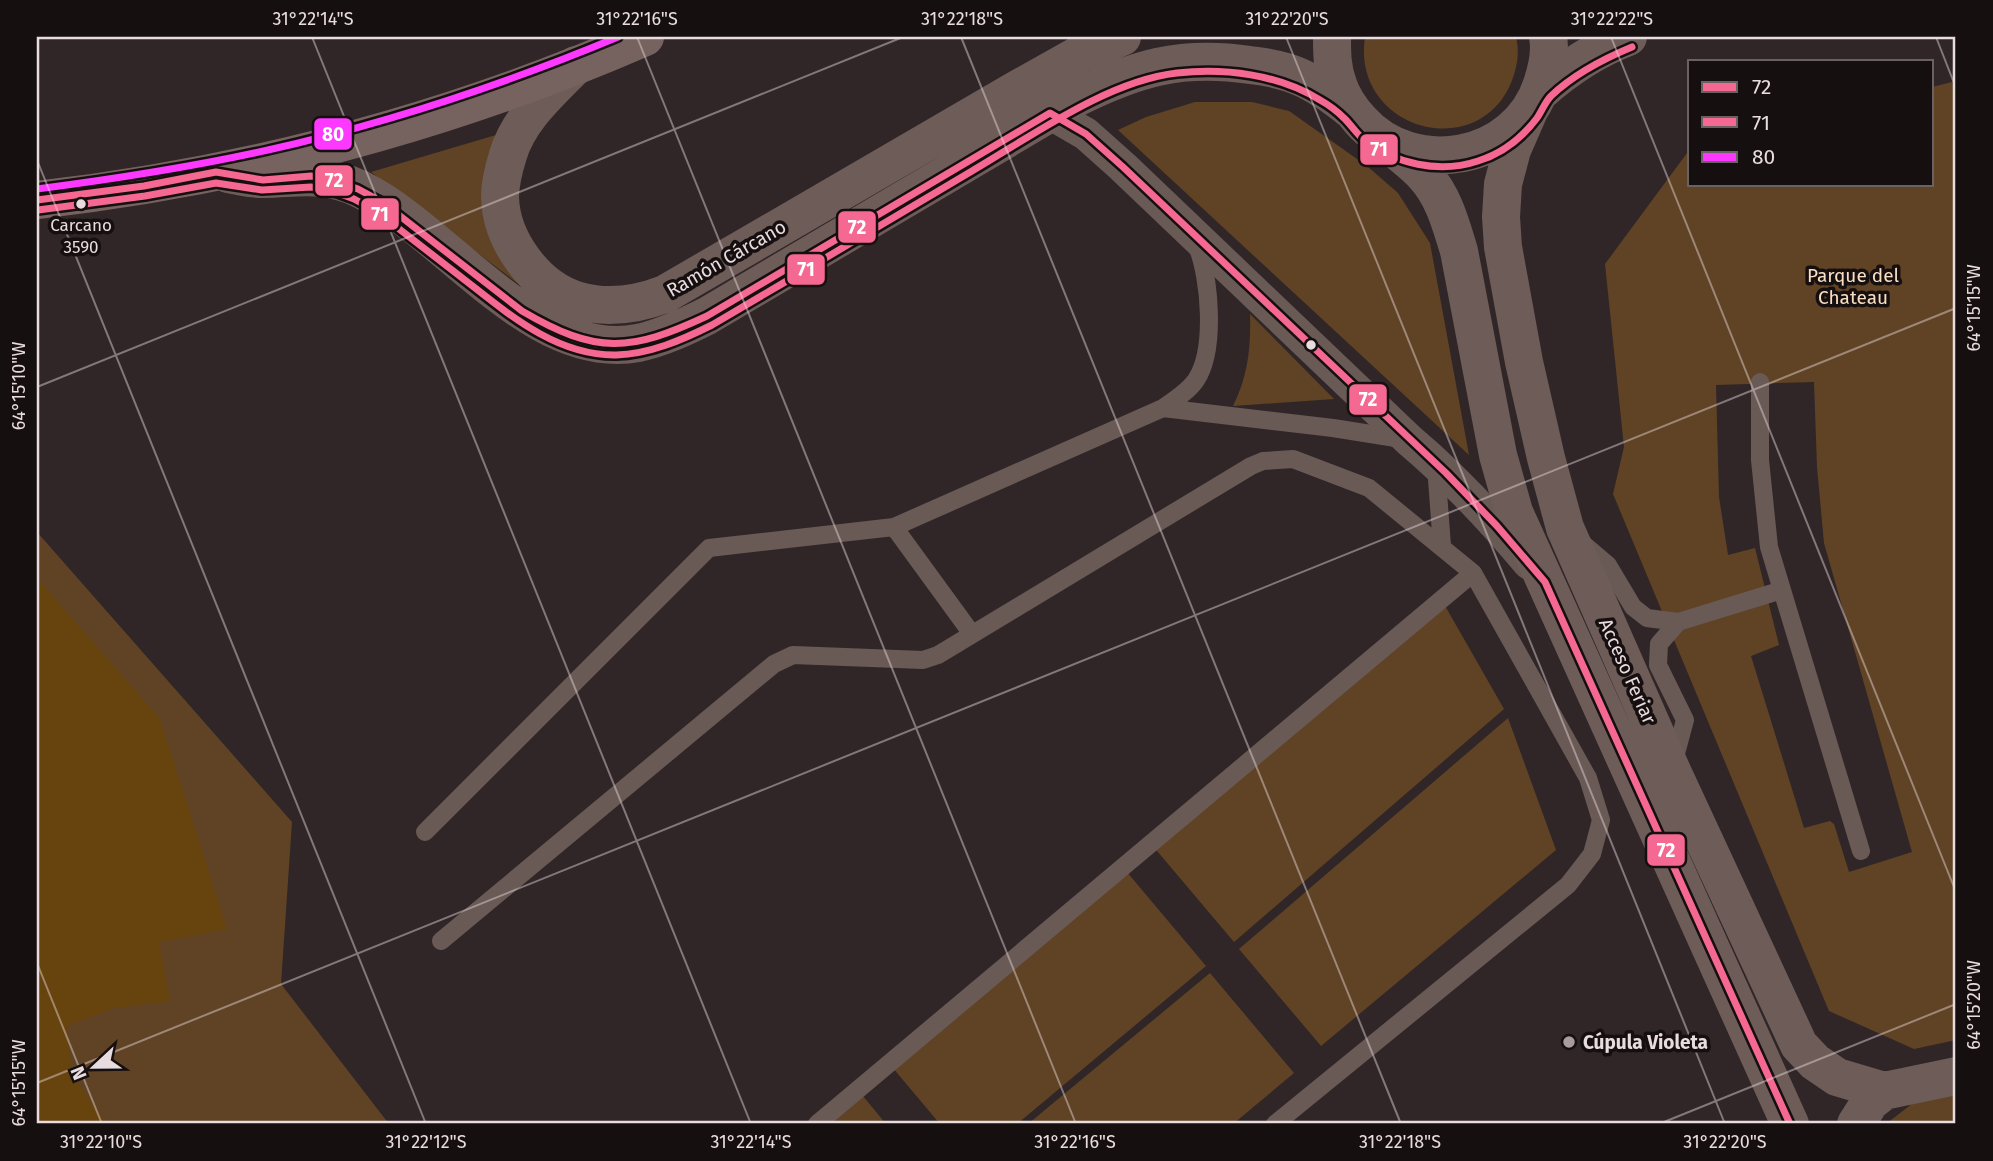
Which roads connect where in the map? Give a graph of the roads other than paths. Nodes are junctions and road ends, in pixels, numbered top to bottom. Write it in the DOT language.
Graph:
graph roads {
  1 [pos="645,37"];
  2 [pos="1122,37"];
  3 [pos="1332,37"];
  4 [pos="1548,37"];
  5 [pos="1628,37"];
  6 [pos="576,65"];
  7 [pos="1534,102"];
  8 [pos="1351,110"];
  9 [pos="1050,113"];
  10 [pos="1388,144"];
  11 [pos="216,172"];
  12 [pos="37,200"];
  13 [pos="1192,233"];
  14 [pos="1760,382"];
  15 [pos="1163,408"];
  16 [pos="1409,440"];
  17 [pos="1436,463"];
  18 [pos="894,527"];
  19 [pos="1565,528"];
  20 [pos="1442,546"];
  21 [pos="1473,573"];
  22 [pos="1545,582"];
  23 [pos="1782,590"];
  24 [pos="1678,622"];
  25 [pos="972,634"];
  26 [pos="1671,769"];
  27 [pos="425,832"];
  28 [pos="1860,851"];
  29 [pos="441,941"];
  30 [pos="1956,1076"];
  31 [pos="1884,1091"];
  32 [pos="817,1124"];
  33 [pos="1275,1124"];
  34 [pos="1790,1124"];
  35 [pos="1856,1124"];
  1 -- 6 [label="main road"];
  2 -- 6 [label="main road, Ramón Cárcano"];
  3 -- 8 [label="main road"];
  4 -- 7 [label="main road, Acceso Feriar"];
  5 -- 7 [label="main road"];
  6 -- 11 [label="main road"];
  7 -- 10 [label="main road"];
  7 -- 19 [label="main road, Acceso Feriar"];
  8 -- 9 [label="main road, Ramón Cárcano"];
  8 -- 10 [label="main road, Acceso Feriar"];
  9 -- 11 [label="main road, Ramón Cárcano"];
  9 -- 13 [label="street"];
  10 -- 22 [label="main road, Acceso Feriar"];
  11 -- 12 [label="main road"];
  13 -- 15 [label="lane"];
  13 -- 16 [label="street"];
  14 -- 23 [label="lane"];
  15 -- 16 [label="lane"];
  15 -- 18 [label="lane"];
  16 -- 17 [label="street"];
  17 -- 20 [label="lane"];
  17 -- 22 [label="street"];
  18 -- 25 [label="lane"];
  18 -- 27 [label="lane"];
  19 -- 24 [label="lane"];
  19 -- 26 [label="main road, Acceso Feriar"];
  20 -- 21 [label="lane"];
  20 -- 25 [label="lane"];
  21 -- 32 [label="lane"];
  21 -- 33 [label="lane"];
  22 -- 34 [label="main road, Acceso Feriar"];
  23 -- 24 [label="lane"];
  23 -- 28 [label="lane"];
  24 -- 26 [label="lane"];
  25 -- 29 [label="lane"];
  26 -- 31 [label="main road, Acceso Feriar"];
  30 -- 31 [label="main road, Acceso Feriar"];
  31 -- 35 [label="main road"];
}
